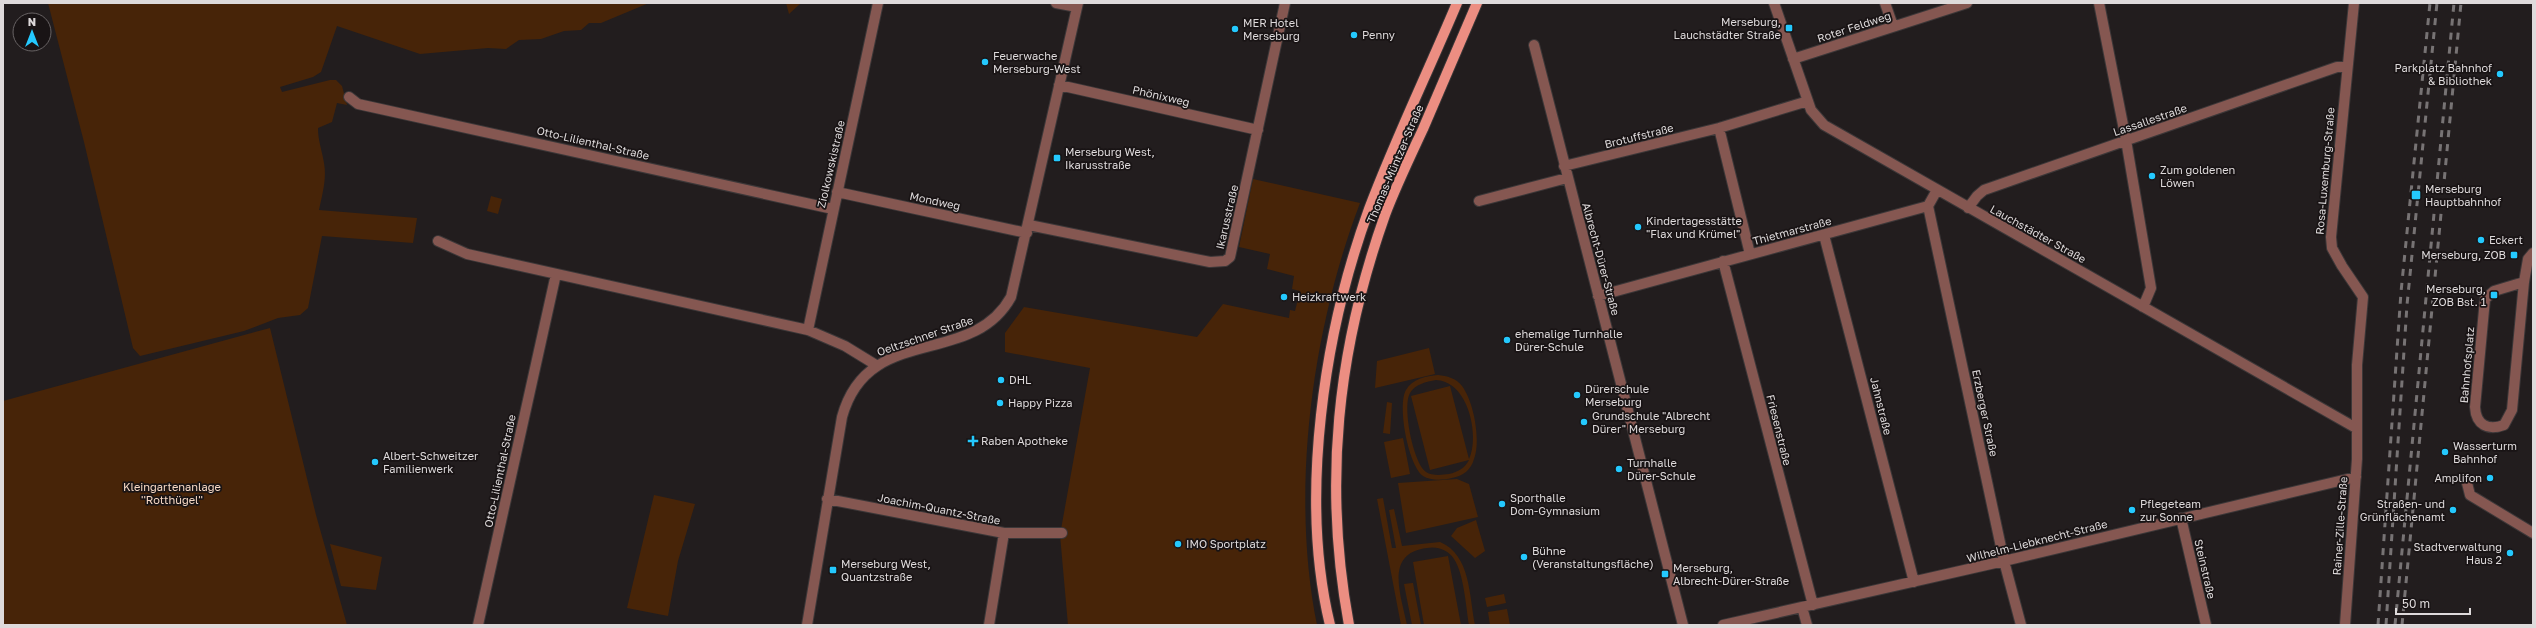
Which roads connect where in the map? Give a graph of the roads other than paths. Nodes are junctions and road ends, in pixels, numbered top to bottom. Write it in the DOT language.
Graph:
graph roads {
  1 [pos="878,3"];
  2 [pos="1056,3"];
  3 [pos="1285,3"];
  4 [pos="1457,3"];
  5 [pos="1477,3"];
  6 [pos="1774,3"];
  7 [pos="1885,3"];
  8 [pos="1967,3"];
  9 [pos="2099,3"];
  10 [pos="2354,3"];
  11 [pos="1077,5"];
  12 [pos="1893,26"];
  13 [pos="1534,45"];
  14 [pos="1793,59"];
  15 [pos="2347,67"];
  16 [pos="1059,85"];
  17 [pos="349,97"];
  18 [pos="1808,101"];
  19 [pos="1719,128"];
  20 [pos="1258,130"];
  21 [pos="2126,140"];
  22 [pos="1564,166"];
  23 [pos="1567,178"];
  24 [pos="1938,190"];
  25 [pos="837,192"];
  26 [pos="1479,201"];
  27 [pos="1928,206"];
  28 [pos="1968,208"];
  29 [pos="833,209"];
  30 [pos="1028,229"];
  31 [pos="1824,235"];
  32 [pos="438,241"];
  33 [pos="2533,253"];
  34 [pos="1750,254"];
  35 [pos="1723,261"];
  36 [pos="556,274"];
  37 [pos="2524,282"];
  38 [pos="1598,296"];
  39 [pos="2142,307"];
  40 [pos="808,330"];
  41 [pos="876,365"];
  42 [pos="2356,428"];
  43 [pos="2356,477"];
  44 [pos="2467,483"];
  45 [pos="827,499"];
  46 [pos="2181,518"];
  47 [pos="1004,533"];
  48 [pos="1062,533"];
  49 [pos="2533,533"];
  50 [pos="2004,562"];
  51 [pos="1914,582"];
  52 [pos="1813,605"];
  53 [pos="1802,607"];
  54 [pos="478,625"];
  55 [pos="807,625"];
  56 [pos="990,625"];
  57 [pos="1330,625"];
  58 [pos="1349,625"];
  59 [pos="1683,625"];
  60 [pos="1723,625"];
  61 [pos="1806,625"];
  62 [pos="2021,625"];
  63 [pos="2206,625"];
  64 [pos="2345,625"];
  1 -- 25 [label="street, Ziolkowskistraße"];
  2 -- 11 [label="street"];
  3 -- 20 [label="street, Ikarusstraße"];
  4 -- 57 [label="main road, Thomas-Müntzer-Straße"];
  5 -- 58 [label="main road, Thomas-Müntzer-Straße"];
  6 -- 14 [label="street, Lauchstädter Straße"];
  7 -- 12 [label="street"];
  8 -- 12 [label="street, Roter Feldweg"];
  9 -- 21 [label="street"];
  10 -- 15 [label="street, Rosa-Luxemburg-Straße"];
  11 -- 16 [label="street, Oeltzschner Straße"];
  12 -- 14 [label="street, Roter Feldweg"];
  13 -- 22 [label="street, Albrecht-Dürer-Straße"];
  14 -- 18 [label="street, Lauchstädter Straße"];
  15 -- 21 [label="street, Lassallestraße"];
  15 -- 42 [label="street, Rosa-Luxemburg-Straße"];
  16 -- 20 [label="street, Phönixweg"];
  16 -- 30 [label="street, Oeltzschner Straße"];
  17 -- 29 [label="street, Otto-Lilienthal-Straße"];
  18 -- 19 [label="street, Brotuffstraße"];
  18 -- 24 [label="street, Lauchstädter Straße"];
  19 -- 22 [label="street, Brotuffstraße"];
  19 -- 34 [label="street"];
  20 -- 30 [label="street, Ikarusstraße"];
  21 -- 28 [label="street, Lassallestraße"];
  21 -- 39 [label="street"];
  22 -- 23 [label="street, Albrecht-Dürer-Straße"];
  23 -- 26 [label="street"];
  23 -- 38 [label="street, Albrecht-Dürer-Straße"];
  24 -- 27 [label="street"];
  24 -- 28 [label="street, Lauchstädter Straße"];
  25 -- 29 [label="street, Ziolkowskistraße"];
  25 -- 30 [label="street, Mondweg"];
  27 -- 31 [label="street, Thietmarstraße"];
  27 -- 50 [label="street, Erzberger Straße"];
  28 -- 39 [label="street, Lauchstädter Straße"];
  29 -- 40 [label="street, Ziolkowskistraße"];
  30 -- 41 [label="street, Oeltzschner Straße"];
  31 -- 34 [label="street, Thietmarstraße"];
  31 -- 51 [label="street, Jahnstraße"];
  32 -- 36 [label="street"];
  33 -- 37 [label="street, Bahnhofsplatz"];
  34 -- 35 [label="street, Thietmarstraße"];
  35 -- 38 [label="street, Thietmarstraße"];
  35 -- 52 [label="street, Friesenstraße"];
  36 -- 40 [label="street"];
  36 -- 54 [label="street, Otto-Lilienthal-Straße"];
  37 -- 37 [label="street, Bahnhofsplatz"];
  38 -- 59 [label="street, Albrecht-Dürer-Straße"];
  39 -- 42 [label="street, Lauchstädter Straße"];
  40 -- 41 [label="street"];
  41 -- 45 [label="street, Oeltzschner Straße"];
  42 -- 43 [label="street, Rainer-Zille-Straße"];
  43 -- 46 [label="street, Wilhelm-Liebknecht-Straße"];
  43 -- 64 [label="street, Rainer-Zille-Straße"];
  44 -- 49 [label="street"];
  45 -- 47 [label="street, Joachim-Quantz-Straße"];
  45 -- 55 [label="street, Oeltzschner Straße"];
  46 -- 50 [label="street, Wilhelm-Liebknecht-Straße"];
  46 -- 63 [label="street, Steinstraße"];
  47 -- 48 [label="street"];
  47 -- 56 [label="street, Joachim-Quantz-Straße"];
  50 -- 51 [label="street, Wilhelm-Liebknecht-Straße"];
  50 -- 62 [label="street, Erzberger Straße"];
  51 -- 52 [label="street, Wilhelm-Liebknecht-Straße"];
  52 -- 53 [label="street, Wilhelm-Liebknecht-Straße"];
  53 -- 60 [label="street, Wilhelm-Liebknecht-Straße"];
  53 -- 61 [label="street"];
}
